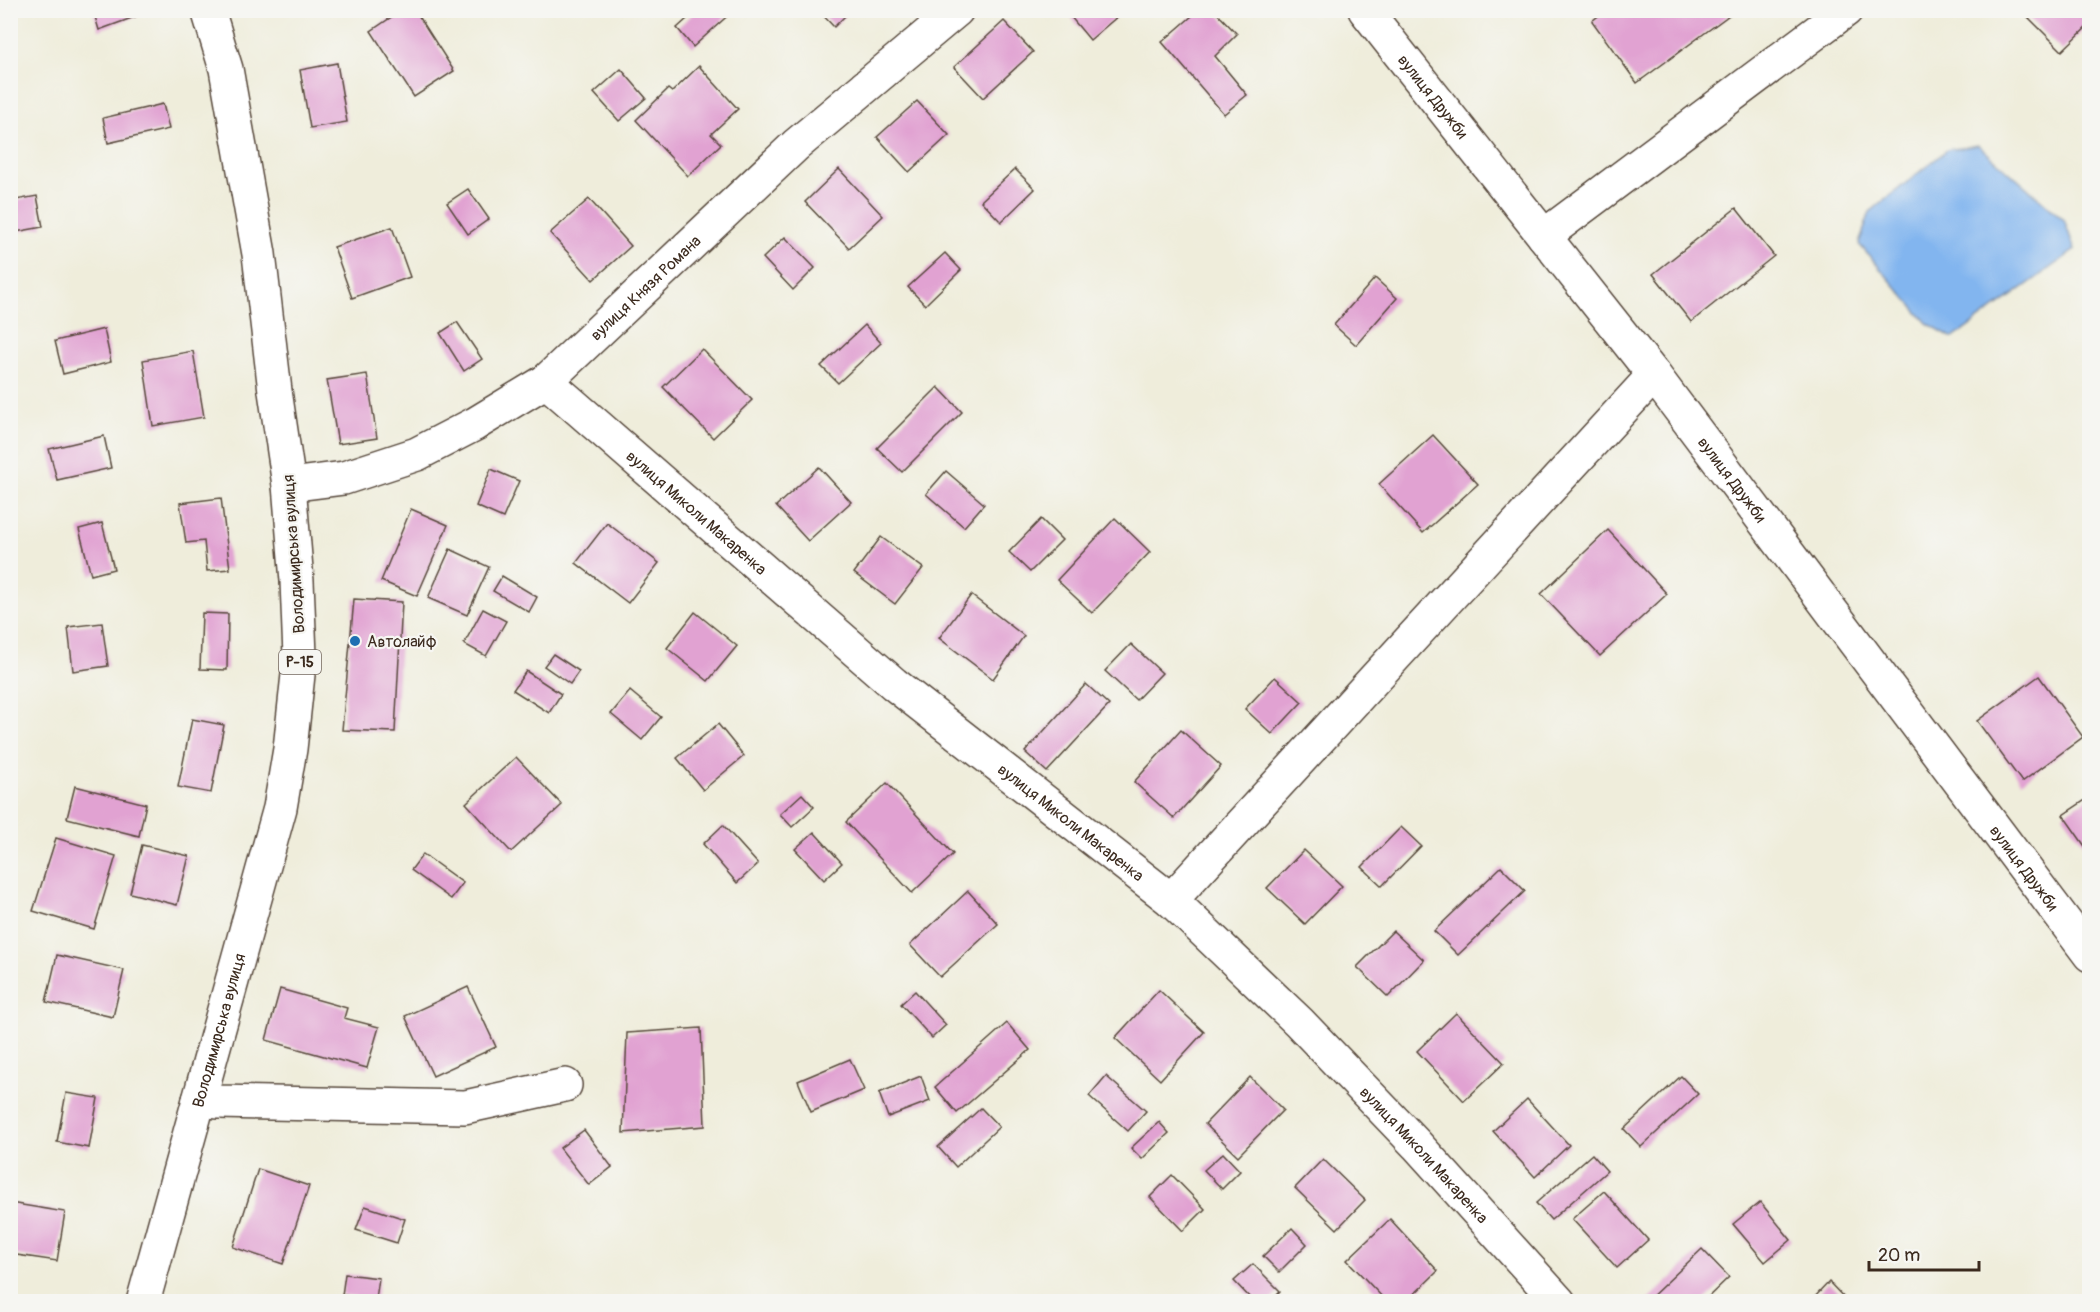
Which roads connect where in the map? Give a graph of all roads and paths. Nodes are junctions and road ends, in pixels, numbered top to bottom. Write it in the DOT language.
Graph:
graph roads {
  1 [pos="208,10"];
  2 [pos="957,10"];
  3 [pos="1365,10"];
  4 [pos="1846,10"];
  5 [pos="1544,236"];
  6 [pos="1654,375"];
  7 [pos="546,381"];
  8 [pos="290,485"];
  9 [pos="1171,900"];
  10 [pos="2090,955"];
  11 [pos="565,1085"];
  12 [pos="199,1100"];
  13 [pos="143,1302"];
  14 [pos="1559,1302"];
  1 -- 8 [label="street, Володимирська вулиця / Р-15"];
  2 -- 7 [label="street, вулиця Князя Романа"];
  3 -- 5 [label="street, вулиця Дружби"];
  4 -- 5 [label="street"];
  5 -- 6 [label="street, вулиця Дружби"];
  6 -- 9 [label="street"];
  6 -- 10 [label="street, вулиця Дружби"];
  7 -- 8 [label="street, вулиця Князя Романа"];
  7 -- 9 [label="street, вулиця Миколи Макаренка"];
  8 -- 12 [label="street, Володимирська вулиця / Р-15"];
  9 -- 14 [label="street, вулиця Миколи Макаренка"];
  11 -- 12 [label="street"];
  12 -- 13 [label="street, Володимирська вулиця / Р-15"];
}
